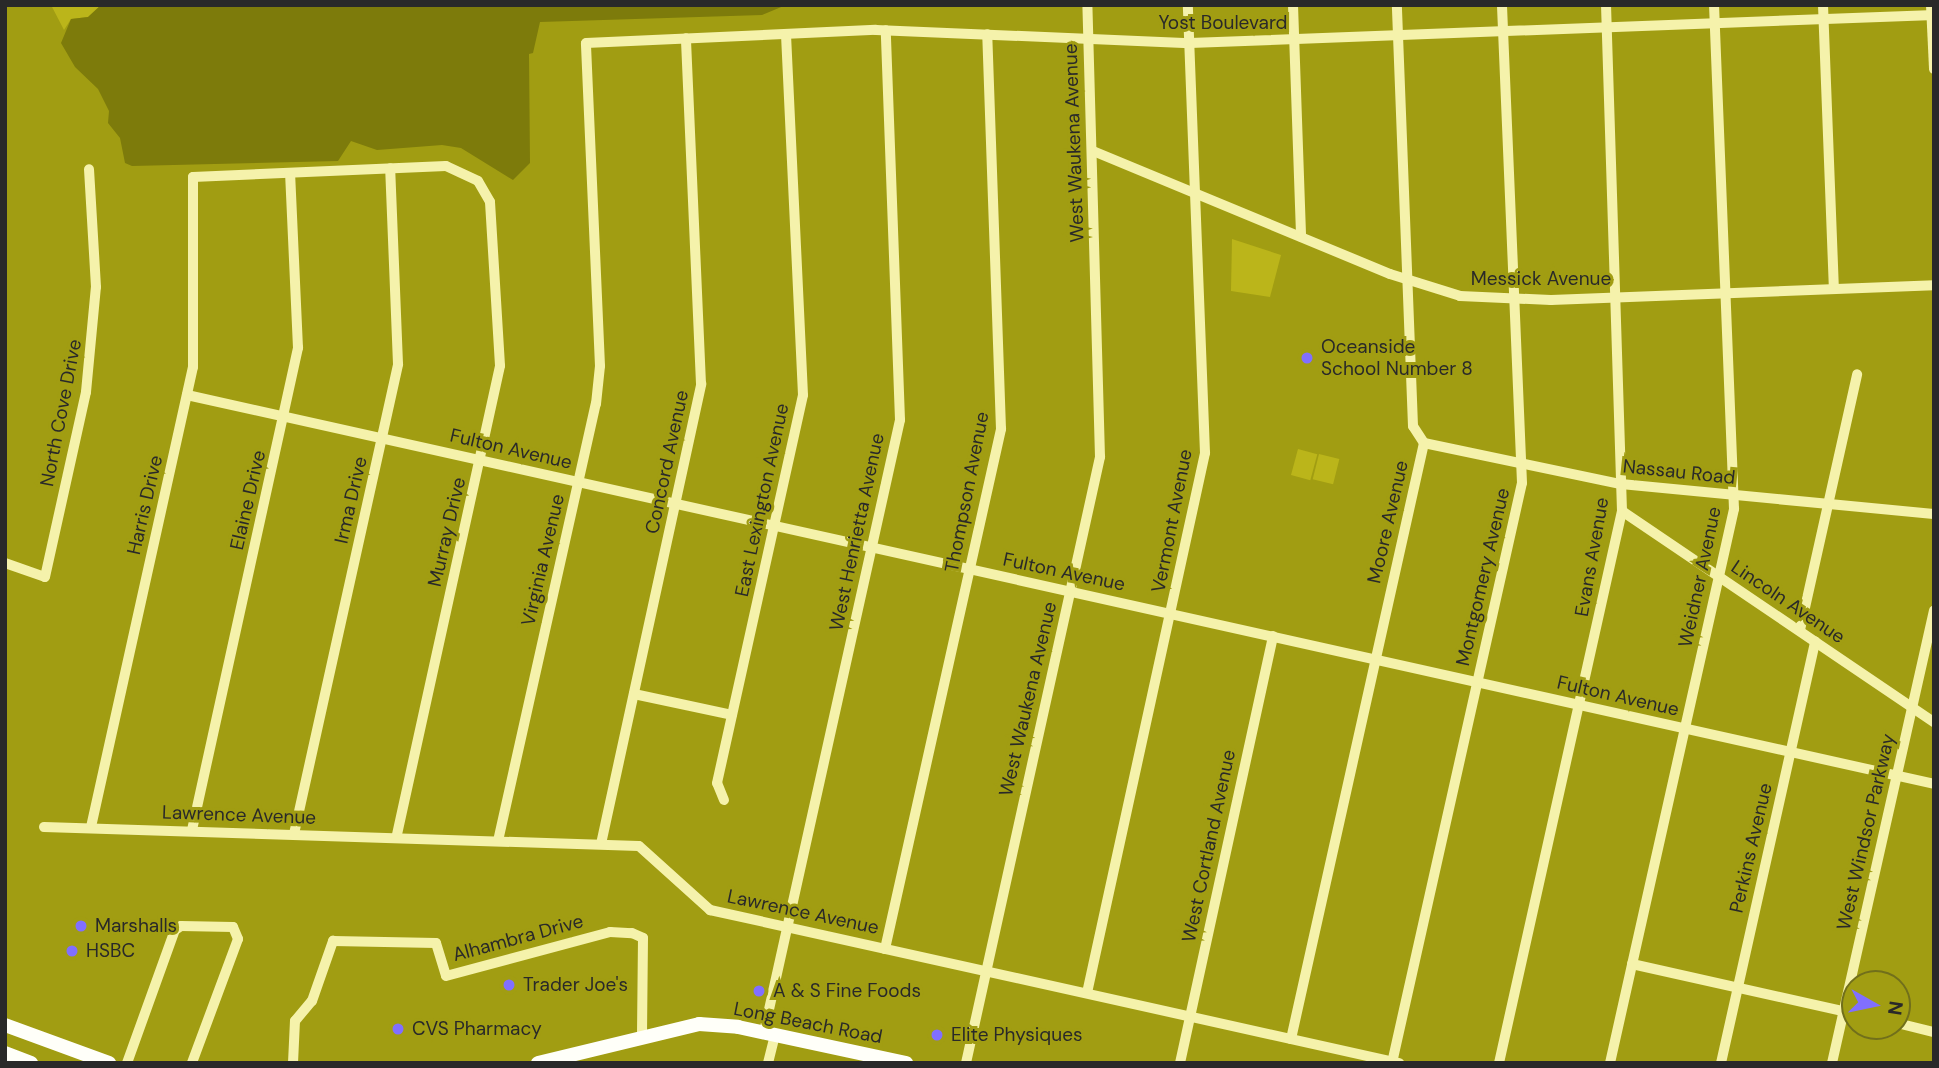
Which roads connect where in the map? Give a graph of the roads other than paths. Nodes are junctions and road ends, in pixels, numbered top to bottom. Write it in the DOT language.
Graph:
graph roads {
  1 [pos="1087,5"];
  2 [pos="1188,5"];
  3 [pos="1293,5"];
  4 [pos="1397,5"];
  5 [pos="1502,5"];
  6 [pos="1606,5"];
  7 [pos="1714,5"];
  8 [pos="1823,5"];
  9 [pos="1932,12"];
  10 [pos="1823,20"];
  11 [pos="1715,24"];
  12 [pos="1607,29"];
  13 [pos="886,30"];
  14 [pos="1503,33"];
  15 [pos="786,34"];
  16 [pos="987,34"];
  17 [pos="1398,36"];
  18 [pos="686,38"];
  19 [pos="1088,38"];
  20 [pos="1294,40"];
  21 [pos="1190,43"];
  22 [pos="1934,69"];
  23 [pos="587,75"];
  24 [pos="1093,150"];
  25 [pos="390,168"];
  26 [pos="89,169"];
  27 [pos="290,173"];
  28 [pos="1196,193"];
  29 [pos="1301,237"];
  30 [pos="1408,280"];
  31 [pos="1934,285"];
  32 [pos="1835,288"];
  33 [pos="1726,293"];
  34 [pos="1617,297"];
  35 [pos="1513,301"];
  36 [pos="1857,374"];
  37 [pos="187,395"];
  38 [pos="285,416"];
  39 [pos="383,438"];
  40 [pos="1424,443"];
  41 [pos="481,460"];
  42 [pos="1520,465"];
  43 [pos="579,482"];
  44 [pos="1621,484"];
  45 [pos="1734,495"];
  46 [pos="676,503"];
  47 [pos="1828,504"];
  48 [pos="1622,511"];
  49 [pos="1934,514"];
  50 [pos="775,525"];
  51 [pos="872,548"];
  52 [pos="5,563"];
  53 [pos="970,569"];
  54 [pos="1719,576"];
  55 [pos="1070,591"];
  56 [pos="1934,610"];
  57 [pos="1172,614"];
  58 [pos="1800,630"];
  59 [pos="1273,636"];
  60 [pos="1815,641"];
  61 [pos="1375,659"];
  62 [pos="1477,682"];
  63 [pos="634,694"];
  64 [pos="1579,705"];
  65 [pos="1912,707"];
  66 [pos="732,715"];
  67 [pos="1934,722"];
  68 [pos="1685,729"];
  69 [pos="1791,752"];
  70 [pos="1896,776"];
  71 [pos="1934,784"];
  72 [pos="724,800"];
  73 [pos="44,827"];
  74 [pos="90,827"];
  75 [pos="192,831"];
  76 [pos="294,834"];
  77 [pos="396,838"];
  78 [pos="498,841"];
  79 [pos="601,844"];
  80 [pos="788,927"];
  81 [pos="886,949"];
  82 [pos="1632,964"];
  83 [pos="1853,970"];
  84 [pos="986,971"];
  85 [pos="1738,988"];
  86 [pos="1087,993"];
  87 [pos="1841,1010"];
  88 [pos="1190,1016"];
  89 [pos="1841,1024"];
  90 [pos="5,1025"];
  91 [pos="1911,1026"];
  92 [pos="1934,1032"];
  93 [pos="769,1033"];
  94 [pos="642,1036"];
  95 [pos="1291,1039"];
  96 [pos="5,1054"];
  97 [pos="1395,1062"];
  98 [pos="32,1063"];
  99 [pos="109,1063"];
  100 [pos="127,1063"];
  101 [pos="192,1063"];
  102 [pos="293,1063"];
  103 [pos="538,1063"];
  104 [pos="768,1063"];
  105 [pos="906,1063"];
  106 [pos="967,1063"];
  107 [pos="1180,1063"];
  108 [pos="1499,1063"];
  109 [pos="1610,1063"];
  110 [pos="1721,1063"];
  111 [pos="1832,1063"];
  1 -- 19 [label="street, West Waukena Avenue"];
  2 -- 21 [label="street, Vermont Avenue"];
  3 -- 20 [label="street"];
  4 -- 17 [label="street, Moore Avenue"];
  5 -- 14 [label="street, Montgomery Avenue"];
  6 -- 12 [label="street, Evans Avenue"];
  7 -- 11 [label="street, Weidner Avenue"];
  8 -- 10 [label="street"];
  9 -- 10 [label="street, Yost Boulevard"];
  9 -- 22 [label="street"];
  10 -- 11 [label="street, Yost Boulevard"];
  10 -- 32 [label="street"];
  11 -- 12 [label="street, Yost Boulevard"];
  11 -- 33 [label="street, Weidner Avenue"];
  12 -- 14 [label="street, Yost Boulevard"];
  12 -- 34 [label="street, Evans Avenue"];
  13 -- 15 [label="street, Yost Boulevard"];
  13 -- 16 [label="street, Yost Boulevard"];
  13 -- 51 [label="street, West Henrietta Avenue"];
  14 -- 17 [label="street, Yost Boulevard"];
  14 -- 35 [label="street, Montgomery Avenue"];
  15 -- 18 [label="street, Yost Boulevard"];
  15 -- 50 [label="street, East Lexington Avenue"];
  16 -- 19 [label="street, Yost Boulevard"];
  16 -- 53 [label="street, Thompson Avenue"];
  17 -- 20 [label="street, Yost Boulevard"];
  17 -- 30 [label="street, Moore Avenue"];
  18 -- 23 [label="street, Yost Boulevard"];
  18 -- 46 [label="street, Concord Avenue"];
  19 -- 21 [label="street, Yost Boulevard"];
  19 -- 24 [label="street, West Waukena Avenue"];
  20 -- 21 [label="street, Yost Boulevard"];
  20 -- 29 [label="street"];
  21 -- 28 [label="street, Vermont Avenue"];
  23 -- 43 [label="street, Virginia Avenue"];
  24 -- 28 [label="street, Messick Avenue"];
  24 -- 55 [label="street, West Waukena Avenue"];
  25 -- 27 [label="street"];
  25 -- 39 [label="street, Irma Drive"];
  25 -- 41 [label="street, Murray Drive"];
  26 -- 52 [label="street, North Cove Drive"];
  27 -- 37 [label="street, Harris Drive"];
  27 -- 38 [label="street, Elaine Drive"];
  28 -- 29 [label="street, Messick Avenue"];
  28 -- 57 [label="street, Vermont Avenue"];
  29 -- 30 [label="street, Messick Avenue"];
  30 -- 35 [label="street, Messick Avenue"];
  30 -- 40 [label="street, Moore Avenue"];
  31 -- 32 [label="street, Messick Avenue"];
  32 -- 33 [label="street, Messick Avenue"];
  33 -- 34 [label="street, Messick Avenue"];
  33 -- 45 [label="street, Weidner Avenue"];
  34 -- 35 [label="street, Messick Avenue"];
  34 -- 44 [label="street, Evans Avenue"];
  35 -- 42 [label="street, Montgomery Avenue"];
  36 -- 47 [label="street"];
  37 -- 38 [label="street, Fulton Avenue"];
  37 -- 74 [label="street, Harris Drive"];
  38 -- 39 [label="street, Fulton Avenue"];
  38 -- 75 [label="street, Elaine Drive"];
  39 -- 41 [label="street, Fulton Avenue"];
  39 -- 76 [label="street, Irma Drive"];
  40 -- 42 [label="street, Nassau Road"];
  40 -- 61 [label="street, Moore Avenue"];
  41 -- 43 [label="street, Fulton Avenue"];
  41 -- 77 [label="street, Murray Drive"];
  42 -- 44 [label="street, Nassau Road"];
  42 -- 62 [label="street, Montgomery Avenue"];
  43 -- 46 [label="street, Fulton Avenue"];
  43 -- 78 [label="street, Virginia Avenue"];
  44 -- 45 [label="street, Nassau Road"];
  44 -- 48 [label="street, Evans Avenue"];
  45 -- 47 [label="street, Nassau Road"];
  45 -- 54 [label="street, Weidner Avenue"];
  46 -- 50 [label="street, Fulton Avenue"];
  46 -- 63 [label="street, Concord Avenue"];
  47 -- 49 [label="street, Nassau Road"];
  47 -- 58 [label="street"];
  48 -- 54 [label="street, Lincoln Avenue"];
  48 -- 64 [label="street, Evans Avenue"];
  50 -- 51 [label="street, Fulton Avenue"];
  50 -- 66 [label="street, East Lexington Avenue"];
  51 -- 53 [label="street, Fulton Avenue"];
  51 -- 80 [label="street, West Henrietta Avenue"];
  53 -- 55 [label="street, Fulton Avenue"];
  53 -- 81 [label="street, Thompson Avenue"];
  54 -- 58 [label="street, Lincoln Avenue"];
  54 -- 68 [label="street, Weidner Avenue"];
  55 -- 57 [label="street, Fulton Avenue"];
  55 -- 84 [label="street, West Waukena Avenue"];
  56 -- 65 [label="street, West Windsor Parkway"];
  57 -- 59 [label="street, Fulton Avenue"];
  57 -- 86 [label="street, Vermont Avenue"];
  58 -- 60 [label="street, Lincoln Avenue"];
  59 -- 61 [label="street, Fulton Avenue"];
  59 -- 88 [label="street, West Cortland Avenue"];
  60 -- 65 [label="street, Lincoln Avenue"];
  60 -- 69 [label="street, Perkins Avenue"];
  61 -- 62 [label="street, Fulton Avenue"];
  61 -- 95 [label="street, Moore Avenue"];
  62 -- 64 [label="street, Fulton Avenue"];
  62 -- 97 [label="street, Montgomery Avenue"];
  63 -- 66 [label="street"];
  63 -- 79 [label="street, Concord Avenue"];
  64 -- 68 [label="street, Fulton Avenue"];
  64 -- 108 [label="street, Evans Avenue"];
  65 -- 67 [label="street, Lincoln Avenue"];
  65 -- 70 [label="street, West Windsor Parkway"];
  66 -- 72 [label="street, East Lexington Avenue"];
  68 -- 69 [label="street, Fulton Avenue"];
  68 -- 82 [label="street, Weidner Avenue"];
  69 -- 70 [label="street, Fulton Avenue"];
  69 -- 85 [label="street, Perkins Avenue"];
  70 -- 71 [label="street, Fulton Avenue"];
  70 -- 83 [label="street, West Windsor Parkway"];
  73 -- 74 [label="street, Lawrence Avenue"];
  74 -- 75 [label="street, Lawrence Avenue"];
  75 -- 76 [label="street, Lawrence Avenue"];
  76 -- 77 [label="street, Lawrence Avenue"];
  77 -- 78 [label="street, Lawrence Avenue"];
  78 -- 79 [label="street, Lawrence Avenue"];
  79 -- 80 [label="street, Lawrence Avenue"];
  80 -- 81 [label="street, Lawrence Avenue"];
  80 -- 93 [label="street, West Henrietta Avenue"];
  81 -- 84 [label="street, Lawrence Avenue"];
  82 -- 85 [label="street"];
  82 -- 109 [label="street, Weidner Avenue"];
  84 -- 86 [label="street, Lawrence Avenue"];
  84 -- 106 [label="street, West Waukena Avenue"];
  85 -- 87 [label="street"];
  85 -- 110 [label="street, Perkins Avenue"];
  86 -- 88 [label="street, Lawrence Avenue"];
  88 -- 95 [label="street, Lawrence Avenue"];
  88 -- 107 [label="street, West Cortland Avenue"];
  89 -- 111 [label="street, West Windsor Parkway"];
  90 -- 99 [label="main road"];
  91 -- 92 [label="street"];
  93 -- 94 [label="main road, Long Beach Road"];
  93 -- 104 [label="street, West Henrietta Avenue"];
  93 -- 105 [label="main road, Long Beach Road"];
  94 -- 102 [label="street, Alhambra Drive"];
  94 -- 103 [label="main road, Long Beach Road"];
  95 -- 97 [label="street, Lawrence Avenue"];
  96 -- 98 [label="main road"];
  100 -- 101 [label="street"];
}
